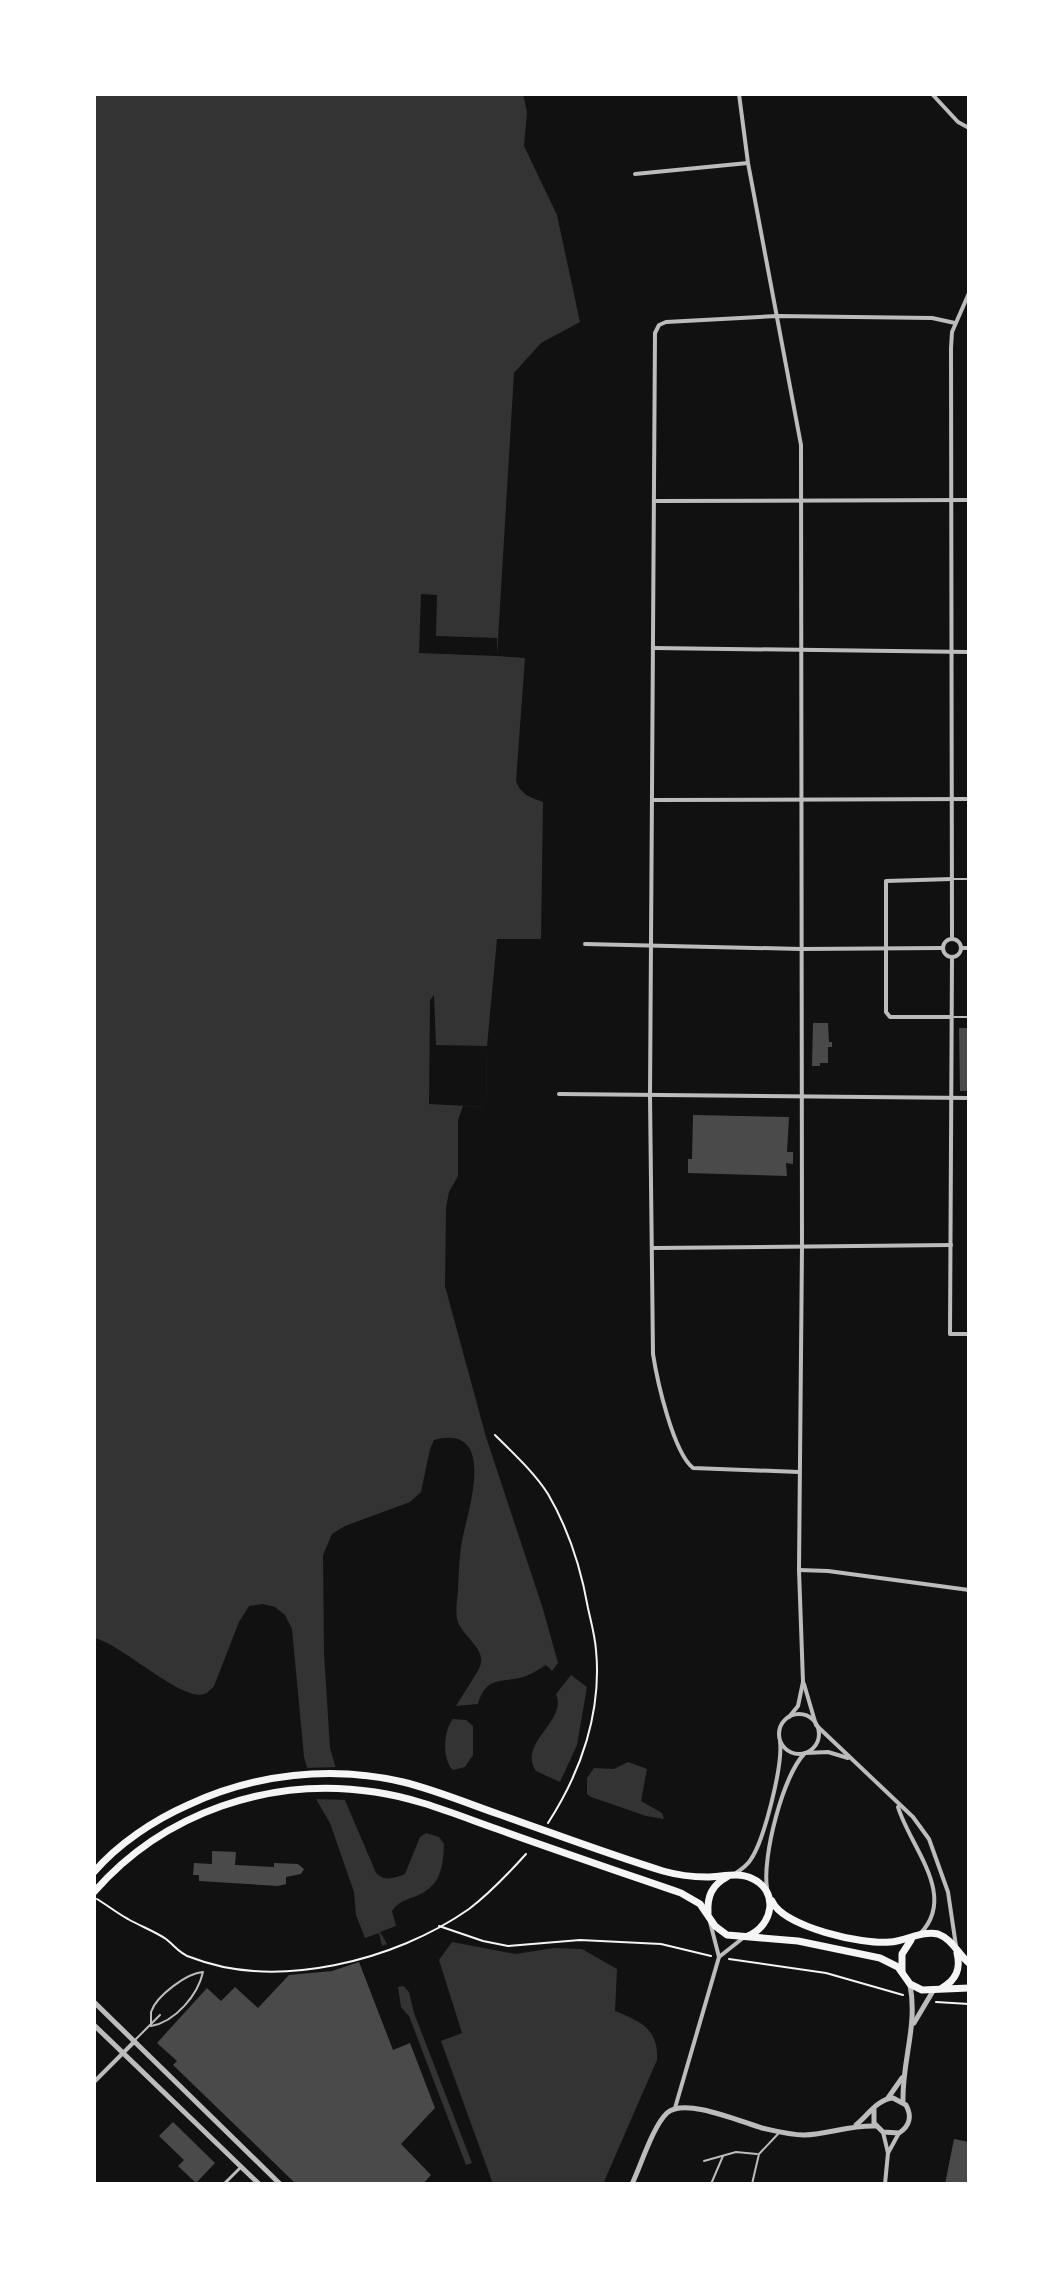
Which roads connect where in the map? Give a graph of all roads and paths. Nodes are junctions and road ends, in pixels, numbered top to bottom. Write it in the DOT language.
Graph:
graph roads {
  1 [pos="739,94"];
  2 [pos="932,94"];
  3 [pos="969,128"];
  4 [pos="969,140"];
  5 [pos="969,160"];
  6 [pos="748,163"];
  7 [pos="635,174"];
  8 [pos="969,293"];
  9 [pos="777,316"];
  10 [pos="955,323"];
  11 [pos="950,500"];
  12 [pos="969,500"];
  13 [pos="656,501"];
  14 [pos="802,501"];
  15 [pos="654,648"];
  16 [pos="801,650"];
  17 [pos="950,652"];
  18 [pos="969,652"];
  19 [pos="952,799"];
  20 [pos="969,799"];
  21 [pos="653,800"];
  22 [pos="802,800"];
  23 [pos="952,879"];
  24 [pos="969,879"];
  25 [pos="952,939"];
  26 [pos="585,944"];
  27 [pos="651,946"];
  28 [pos="886,948"];
  29 [pos="943,948"];
  30 [pos="961,948"];
  31 [pos="969,948"];
  32 [pos="801,949"];
  33 [pos="952,957"];
  34 [pos="951,1017"];
  35 [pos="969,1017"];
  36 [pos="559,1094"];
  37 [pos="650,1096"];
  38 [pos="802,1096"];
  39 [pos="969,1098"];
  40 [pos="951,1099"];
  41 [pos="951,1245"];
  42 [pos="802,1247"];
  43 [pos="654,1248"];
  44 [pos="969,1334"];
  45 [pos="495,1435"];
  46 [pos="799,1472"];
  47 [pos="799,1570"];
  48 [pos="969,1590"];
  49 [pos="803,1682"];
  50 [pos="789,1717"];
  51 [pos="816,1725"];
  52 [pos="780,1741"];
  53 [pos="805,1753"];
  54 [pos="850,1758"];
  55 [pos="897,1805"];
  56 [pos="548,1823"];
  57 [pos="526,1854"];
  58 [pos="94,1872"];
  59 [pos="729,1876"];
  60 [pos="96,1895"];
  61 [pos="769,1896"];
  62 [pos="709,1916"];
  63 [pos="438,1926"];
  64 [pos="744,1937"];
  65 [pos="915,1937"];
  66 [pos="957,1953"];
  67 [pos="719,1957"];
  68 [pos="969,1963"];
  69 [pos="903,1973"];
  70 [pos="910,1984"];
  71 [pos="969,1988"];
  72 [pos="937,1990"];
  73 [pos="904,1996"];
  74 [pos="94,2002"];
  75 [pos="935,2002"];
  76 [pos="969,2004"];
  77 [pos="160,2015"];
  78 [pos="913,2023"];
  79 [pos="94,2025"];
  80 [pos="151,2026"];
  81 [pos="135,2041"];
  82 [pos="123,2053"];
  83 [pos="902,2077"];
  84 [pos="94,2082"];
  85 [pos="888,2098"];
  86 [pos="903,2101"];
  87 [pos="675,2108"];
  88 [pos="874,2110"];
  89 [pos="855,2125"];
  90 [pos="876,2126"];
  91 [pos="780,2132"];
  92 [pos="883,2132"];
  93 [pos="899,2133"];
  94 [pos="888,2153"];
  95 [pos="724,2154"];
  96 [pos="759,2154"];
  97 [pos="704,2161"];
  98 [pos="241,2167"];
  99 [pos="224,2184"];
  100 [pos="259,2184"];
  101 [pos="280,2184"];
  102 [pos="632,2184"];
  103 [pos="711,2184"];
  104 [pos="752,2184"];
  105 [pos="885,2184"];
  1 -- 6 [label="street"];
  2 -- 3 [label="street"];
  4 -- 5 [label="street"];
  6 -- 7 [label="street"];
  6 -- 9 [label="street"];
  8 -- 10 [label="street"];
  9 -- 10 [label="street"];
  9 -- 13 [label="street"];
  9 -- 14 [label="street"];
  10 -- 11 [label="street"];
  11 -- 12 [label="street"];
  11 -- 14 [label="street"];
  11 -- 17 [label="street"];
  13 -- 14 [label="street"];
  13 -- 15 [label="street"];
  14 -- 16 [label="street"];
  15 -- 16 [label="street"];
  15 -- 21 [label="street"];
  16 -- 17 [label="street"];
  16 -- 22 [label="street"];
  17 -- 18 [label="street"];
  17 -- 19 [label="street"];
  19 -- 20 [label="street"];
  19 -- 22 [label="street"];
  19 -- 23 [label="street"];
  21 -- 22 [label="street"];
  21 -- 27 [label="street"];
  22 -- 32 [label="street"];
  23 -- 24 [label="lane"];
  23 -- 25 [label="street"];
  23 -- 28 [label="street"];
  25 -- 29 [label="street"];
  25 -- 30 [label="street"];
  26 -- 27 [label="street"];
  27 -- 32 [label="street"];
  27 -- 37 [label="street"];
  28 -- 29 [label="street"];
  28 -- 32 [label="street"];
  28 -- 34 [label="street"];
  29 -- 33 [label="street"];
  30 -- 31 [label="street"];
  30 -- 33 [label="street"];
  32 -- 38 [label="street"];
  33 -- 34 [label="street"];
  34 -- 35 [label="lane"];
  34 -- 40 [label="street"];
  36 -- 37 [label="street"];
  37 -- 38 [label="street"];
  37 -- 43 [label="street"];
  38 -- 40 [label="street"];
  38 -- 42 [label="street"];
  39 -- 40 [label="street"];
  40 -- 41 [label="street"];
  41 -- 42 [label="street"];
  41 -- 44 [label="street"];
  42 -- 43 [label="street"];
  42 -- 46 [label="street"];
  43 -- 46 [label="street"];
  45 -- 56 [label="path"];
  46 -- 47 [label="street"];
  47 -- 48 [label="street"];
  47 -- 49 [label="street"];
  49 -- 50 [label="street"];
  49 -- 51 [label="street"];
  50 -- 51 [label="street"];
  50 -- 52 [label="street"];
  51 -- 53 [label="street"];
  51 -- 54 [label="street"];
  52 -- 53 [label="street"];
  52 -- 59 [label="street"];
  53 -- 54 [label="street"];
  53 -- 61 [label="street"];
  54 -- 55 [label="street"];
  55 -- 65 [label="street"];
  55 -- 66 [label="street"];
  57 -- 63 [label="path"];
  58 -- 59 [label="highway"];
  59 -- 61 [label="highway"];
  59 -- 62 [label="highway"];
  60 -- 62 [label="highway"];
  60 -- 63 [label="path"];
  61 -- 64 [label="highway"];
  61 -- 65 [label="highway"];
  62 -- 64 [label="highway"];
  62 -- 67 [label="street"];
  63 -- 67 [label="path"];
  64 -- 67 [label="street"];
  64 -- 69 [label="highway"];
  65 -- 66 [label="highway"];
  65 -- 69 [label="highway"];
  66 -- 68 [label="highway"];
  66 -- 72 [label="highway"];
  67 -- 73 [label="path"];
  67 -- 87 [label="street"];
  69 -- 70 [label="highway"];
  70 -- 72 [label="highway"];
  70 -- 78 [label="street"];
  71 -- 72 [label="highway"];
  72 -- 78 [label="street"];
  74 -- 81 [label="street"];
  75 -- 76 [label="path"];
  77 -- 80 [label="lane"];
  78 -- 83 [label="street"];
  79 -- 82 [label="street"];
  80 -- 80 [label="lane"];
  80 -- 81 [label="lane"];
  81 -- 82 [label="street"];
  81 -- 101 [label="street"];
  82 -- 84 [label="street"];
  82 -- 98 [label="street"];
  83 -- 85 [label="street"];
  83 -- 86 [label="street"];
  85 -- 86 [label="street"];
  85 -- 88 [label="street"];
  86 -- 93 [label="street"];
  87 -- 91 [label="street"];
  87 -- 102 [label="street"];
  88 -- 89 [label="street"];
  88 -- 90 [label="street"];
  89 -- 90 [label="street"];
  89 -- 91 [label="street"];
  90 -- 92 [label="street"];
  91 -- 96 [label="lane"];
  92 -- 93 [label="street"];
  92 -- 94 [label="street"];
  93 -- 94 [label="street"];
  94 -- 105 [label="street"];
  95 -- 96 [label="lane"];
  95 -- 97 [label="lane"];
  95 -- 103 [label="lane"];
  96 -- 104 [label="lane"];
  98 -- 99 [label="street"];
  98 -- 100 [label="street"];
}
